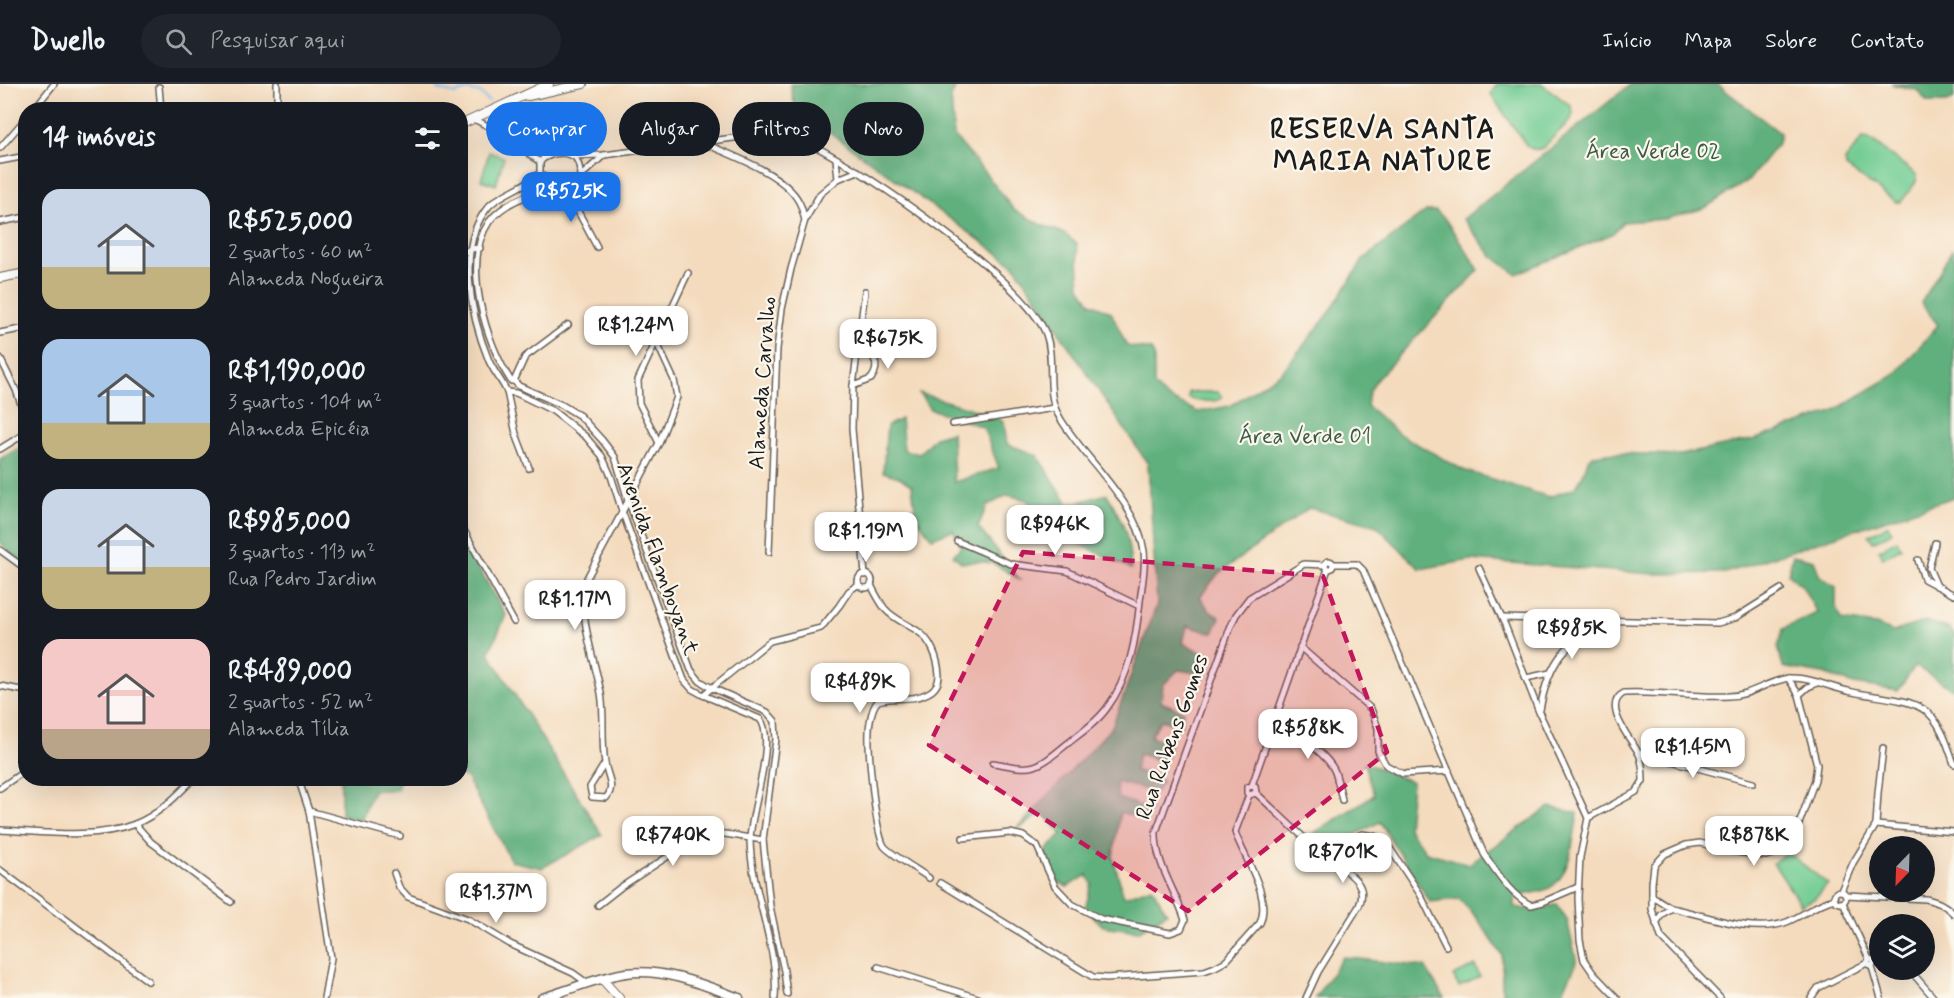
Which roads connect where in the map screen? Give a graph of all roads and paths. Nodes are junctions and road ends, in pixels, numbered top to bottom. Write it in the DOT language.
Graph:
graph roads {
  1 [pos="54,84"];
  2 [pos="277,84"];
  3 [pos="549,84"];
  4 [pos="583,84"];
  5 [pos="159,87"];
  6 [pos="518,97"];
  7 [pos="39,102"];
  8 [pos="160,102"];
  9 [pos="278,102"];
  10 [pos="508,102"];
  11 [pos="486,113"];
  12 [pos="474,119"];
  13 [pos="468,122"];
  14 [pos="18,127"];
  15 [pos="728,139"];
  16 [pos="720,140"];
  17 [pos="0,148"];
  18 [pos="720,150"];
  19 [pos="727,153"];
  20 [pos="541,156"];
  21 [pos="549,156"];
  22 [pos="573,156"];
  23 [pos="603,156"];
  24 [pos="18,158"];
  25 [pos="836,159"];
  26 [pos="542,160"];
  27 [pos="0,161"];
  28 [pos="858,171"];
  29 [pos="540,173"];
  30 [pos="580,176"];
  31 [pos="838,179"];
  32 [pos="563,188"];
  33 [pos="799,201"];
  34 [pos="814,205"];
  35 [pos="18,219"];
  36 [pos="805,220"];
  37 [pos="0,222"];
  38 [pos="597,247"];
  39 [pos="480,248"];
  40 [pos="470,249"];
  41 [pos="688,273"];
  42 [pos="18,275"];
  43 [pos="0,278"];
  44 [pos="865,291"];
  45 [pos="568,325"];
  46 [pos="18,330"];
  47 [pos="0,333"];
  48 [pos="656,341"];
  49 [pos="859,342"];
  50 [pos="0,358"];
  51 [pos="512,381"];
  52 [pos="519,386"];
  53 [pos="853,386"];
  54 [pos="506,390"];
  55 [pos="516,393"];
  56 [pos="18,396"];
  57 [pos="1054,408"];
  58 [pos="953,424"];
  59 [pos="18,438"];
  60 [pos="659,443"];
  61 [pos="0,449"];
  62 [pos="529,468"];
  63 [pos="628,500"];
  64 [pos="622,511"];
  65 [pos="639,529"];
  66 [pos="630,533"];
  67 [pos="468,538"];
  68 [pos="957,541"];
  69 [pos="1935,543"];
  70 [pos="0,550"];
  71 [pos="769,552"];
  72 [pos="1918,560"];
  73 [pos="18,563"];
  74 [pos="1326,567"];
  75 [pos="1479,568"];
  76 [pos="865,574"];
  77 [pos="859,584"];
  78 [pos="871,585"];
  79 [pos="1938,588"];
  80 [pos="1781,589"];
  81 [pos="1954,595"];
  82 [pos="1139,606"];
  83 [pos="1502,618"];
  84 [pos="1573,620"];
  85 [pos="1619,621"];
  86 [pos="514,622"];
  87 [pos="1579,637"];
  88 [pos="1300,647"];
  89 [pos="1550,673"];
  90 [pos="1526,678"];
  91 [pos="1788,678"];
  92 [pos="1818,683"];
  93 [pos="0,686"];
  94 [pos="712,687"];
  95 [pos="18,689"];
  96 [pos="704,695"];
  97 [pos="1799,695"];
  98 [pos="1539,712"];
  99 [pos="1275,719"];
  100 [pos="1884,748"];
  101 [pos="1638,752"];
  102 [pos="605,763"];
  103 [pos="993,763"];
  104 [pos="1954,764"];
  105 [pos="1449,771"];
  106 [pos="18,776"];
  107 [pos="1753,783"];
  108 [pos="1252,785"];
  109 [pos="185,786"];
  110 [pos="301,786"];
  111 [pos="0,788"];
  112 [pos="1256,793"];
  113 [pos="1249,795"];
  114 [pos="1342,800"];
  115 [pos="309,811"];
  116 [pos="1588,818"];
  117 [pos="135,824"];
  118 [pos="1876,825"];
  119 [pos="0,830"];
  120 [pos="1954,832"];
  121 [pos="400,836"];
  122 [pos="963,838"];
  123 [pos="750,839"];
  124 [pos="763,840"];
  125 [pos="1324,855"];
  126 [pos="0,870"];
  127 [pos="394,873"];
  128 [pos="929,878"];
  129 [pos="940,883"];
  130 [pos="1578,887"];
  131 [pos="1844,893"];
  132 [pos="1652,896"];
  133 [pos="1835,899"];
  134 [pos="231,902"];
  135 [pos="1843,903"];
  136 [pos="598,905"];
  137 [pos="1671,908"];
  138 [pos="1954,914"];
  139 [pos="1656,924"];
  140 [pos="1446,946"];
  141 [pos="1869,956"];
  142 [pos="1869,963"];
  143 [pos="878,967"];
  144 [pos="602,979"];
  145 [pos="1876,980"];
  146 [pos="1918,980"];
  147 [pos="148,981"];
  148 [pos="589,984"];
  149 [pos="787,994"];
  150 [pos="324,998"];
  151 [pos="542,998"];
  152 [pos="619,998"];
  153 [pos="739,998"];
  154 [pos="775,998"];
  155 [pos="978,998"];
  156 [pos="1306,998"];
  157 [pos="1617,998"];
  158 [pos="1720,998"];
  159 [pos="1811,998"];
  160 [pos="1881,998"];
  161 [pos="1934,998"];
  1 -- 7 [label="street"];
  2 -- 9 [label="street"];
  3 -- 6 [label="main road"];
  4 -- 6 [label="main road"];
  5 -- 8 [label="street"];
  6 -- 10 [label="main road"];
  11 -- 12 [label="main road"];
  12 -- 13 [label="main road"];
  12 -- 26 [label="street"];
  14 -- 17 [label="street"];
  15 -- 16 [label="street"];
  15 -- 19 [label="street"];
  15 -- 25 [label="street"];
  18 -- 19 [label="street"];
  19 -- 33 [label="street"];
  20 -- 26 [label="street"];
  21 -- 26 [label="street"];
  22 -- 30 [label="street"];
  23 -- 30 [label="street"];
  24 -- 27 [label="street"];
  25 -- 28 [label="street"];
  25 -- 31 [label="street"];
  26 -- 29 [label="street"];
  28 -- 31 [label="street"];
  28 -- 57 [label="street"];
  29 -- 32 [label="street"];
  29 -- 40 [label="street"];
  30 -- 32 [label="street"];
  31 -- 34 [label="street, Alameda Carvalho"];
  32 -- 38 [label="street"];
  32 -- 39 [label="street, Avenida Flamboyant"];
  33 -- 34 [label="street"];
  33 -- 36 [label="street"];
  34 -- 36 [label="street, Alameda Carvalho"];
  35 -- 37 [label="street"];
  36 -- 71 [label="street, Alameda Carvalho"];
  39 -- 40 [label="street"];
  39 -- 51 [label="street, Avenida Flamboyant"];
  40 -- 54 [label="street"];
  41 -- 48 [label="street"];
  42 -- 43 [label="main road"];
  44 -- 49 [label="street"];
  45 -- 51 [label="street"];
  46 -- 47 [label="street"];
  48 -- 60 [label="street"];
  48 -- 60 [label="street"];
  49 -- 53 [label="street"];
  49 -- 53 [label="street"];
  50 -- 56 [label="street"];
  51 -- 52 [label="street, Avenida Flamboyant"];
  51 -- 54 [label="street"];
  52 -- 55 [label="street"];
  52 -- 63 [label="street, Avenida Flamboyant"];
  53 -- 76 [label="street"];
  54 -- 55 [label="street, Avenida Flamboyant"];
  54 -- 62 [label="street"];
  55 -- 64 [label="street, Avenida Flamboyant"];
  57 -- 58 [label="street"];
  57 -- 82 [label="street"];
  59 -- 61 [label="street"];
  60 -- 63 [label="street"];
  63 -- 64 [label="street"];
  63 -- 65 [label="street, Avenida Flamboyant"];
  64 -- 66 [label="street, Avenida Flamboyant"];
  64 -- 102 [label="street"];
  65 -- 66 [label="street"];
  65 -- 94 [label="street, Avenida Flamboyant"];
  66 -- 96 [label="street, Avenida Flamboyant"];
  67 -- 86 [label="street"];
  68 -- 82 [label="street"];
  69 -- 79 [label="street"];
  70 -- 73 [label="street"];
  72 -- 79 [label="street"];
  74 -- 88 [label="street"];
  74 -- 105 [label="street"];
  74 -- 122 [label="street, Rua Rubens Gomes"];
  75 -- 83 [label="street"];
  76 -- 77 [label="street"];
  76 -- 78 [label="street"];
  77 -- 78 [label="street"];
  77 -- 94 [label="street"];
  78 -- 128 [label="street"];
  79 -- 81 [label="street"];
  80 -- 85 [label="street"];
  82 -- 103 [label="street"];
  83 -- 84 [label="street"];
  83 -- 90 [label="street"];
  84 -- 85 [label="street"];
  84 -- 87 [label="street"];
  85 -- 87 [label="street"];
  87 -- 89 [label="street"];
  88 -- 99 [label="street"];
  88 -- 105 [label="street"];
  89 -- 90 [label="street"];
  89 -- 98 [label="street"];
  90 -- 98 [label="street"];
  91 -- 92 [label="street"];
  91 -- 97 [label="street"];
  91 -- 101 [label="street"];
  92 -- 97 [label="street"];
  92 -- 104 [label="street"];
  93 -- 95 [label="street"];
  94 -- 96 [label="street"];
  94 -- 124 [label="street, Avenida Flamboyant"];
  96 -- 123 [label="street, Avenida Flamboyant"];
  97 -- 132 [label="street"];
  98 -- 116 [label="street"];
  99 -- 108 [label="street"];
  99 -- 114 [label="street"];
  100 -- 118 [label="street"];
  101 -- 107 [label="street"];
  101 -- 116 [label="street"];
  102 -- 102 [label="street"];
  105 -- 130 [label="street"];
  106 -- 111 [label="street"];
  108 -- 112 [label="street"];
  108 -- 113 [label="street"];
  109 -- 117 [label="street"];
  110 -- 115 [label="street"];
  112 -- 113 [label="street"];
  112 -- 125 [label="street"];
  113 -- 129 [label="street"];
  115 -- 121 [label="street"];
  115 -- 150 [label="street"];
  116 -- 130 [label="street"];
  117 -- 119 [label="street"];
  117 -- 134 [label="street"];
  118 -- 120 [label="street"];
  118 -- 131 [label="street"];
  123 -- 124 [label="street"];
  123 -- 136 [label="street"];
  123 -- 154 [label="street, Avenida Flamboyant"];
  124 -- 149 [label="street, Avenida Flamboyant"];
  125 -- 140 [label="street"];
  125 -- 156 [label="street"];
  126 -- 147 [label="street"];
  127 -- 148 [label="street"];
  130 -- 157 [label="street"];
  131 -- 133 [label="street"];
  131 -- 135 [label="street"];
  131 -- 138 [label="street"];
  132 -- 137 [label="street"];
  132 -- 139 [label="street"];
  133 -- 135 [label="street"];
  133 -- 137 [label="street"];
  135 -- 141 [label="street"];
  137 -- 139 [label="street"];
  139 -- 158 [label="street"];
  142 -- 159 [label="street"];
  143 -- 155 [label="street"];
  144 -- 148 [label="main road"];
  144 -- 152 [label="main road"];
  144 -- 153 [label="main road"];
  145 -- 160 [label="street"];
  146 -- 161 [label="street"];
  148 -- 151 [label="main road"];
}
